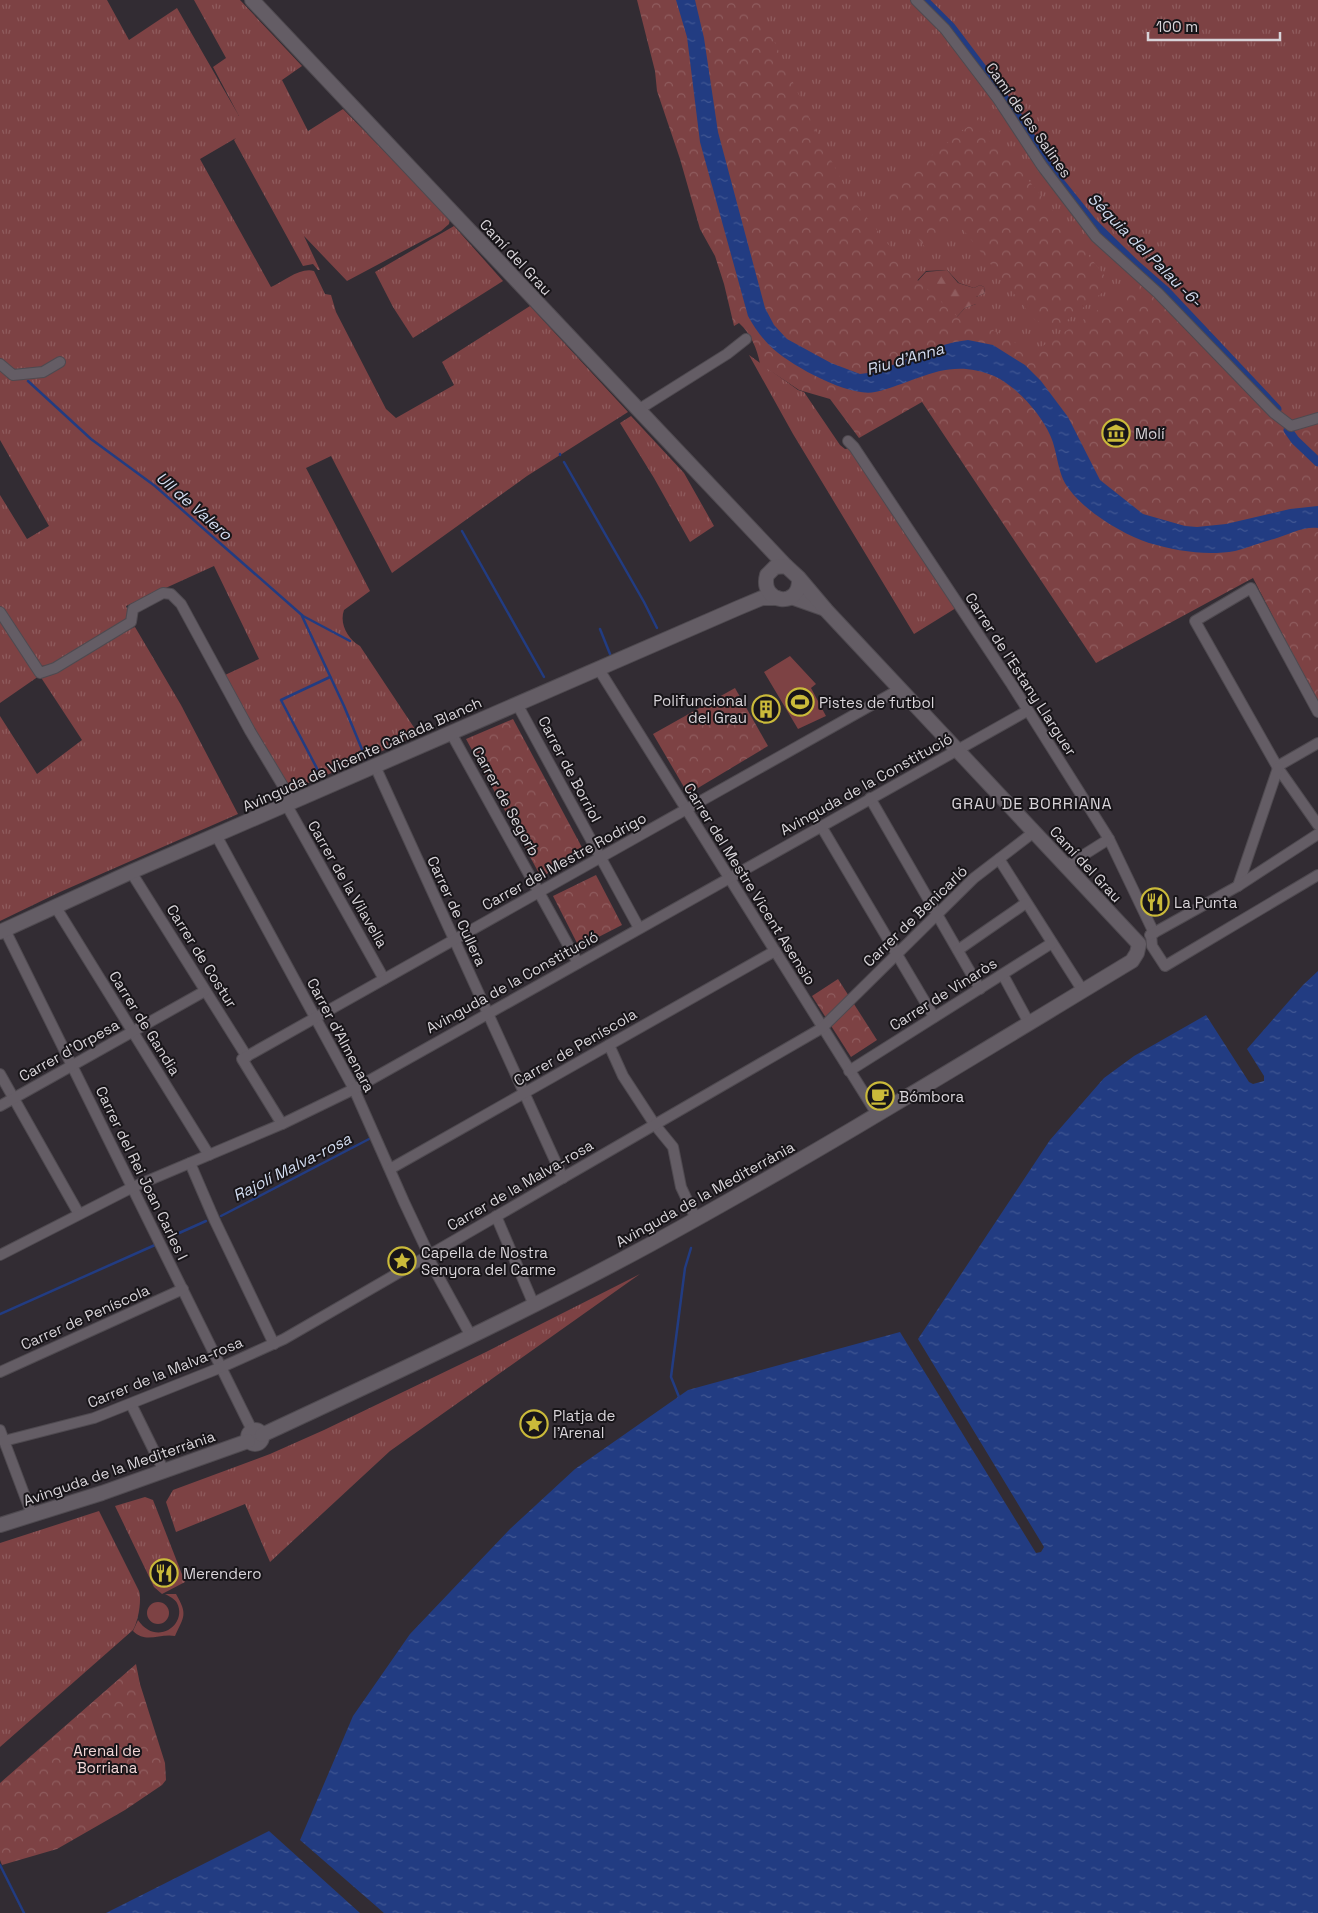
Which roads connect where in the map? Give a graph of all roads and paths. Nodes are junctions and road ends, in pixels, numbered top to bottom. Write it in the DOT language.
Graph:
graph roads {
  1 [pos="252,0"];
  2 [pos="916,0"];
  3 [pos="746,339"];
  4 [pos="60,362"];
  5 [pos="0,364"];
  6 [pos="638,410"];
  7 [pos="1318,418"];
  8 [pos="848,441"];
  9 [pos="756,536"];
  10 [pos="786,566"];
  11 [pos="766,578"];
  12 [pos="799,578"];
  13 [pos="791,597"];
  14 [pos="776,598"];
  15 [pos="738,608"];
  16 [pos="826,610"];
  17 [pos="0,612"];
  18 [pos="598,668"];
  19 [pos="900,689"];
  20 [pos="517,704"];
  21 [pos="1027,710"];
  22 [pos="1318,712"];
  23 [pos="450,733"];
  24 [pos="1318,743"];
  25 [pos="957,750"];
  26 [pos="374,766"];
  27 [pos="1278,767"];
  28 [pos="870,798"];
  29 [pos="289,803"];
  30 [pos="686,809"];
  31 [pos="1318,825"];
  32 [pos="821,826"];
  33 [pos="1034,832"];
  34 [pos="216,834"];
  35 [pos="1318,834"];
  36 [pos="1109,839"];
  37 [pos="600,857"];
  38 [pos="999,859"];
  39 [pos="1066,866"];
  40 [pos="131,872"];
  41 [pos="1318,875"];
  42 [pos="729,878"];
  43 [pos="1238,886"];
  44 [pos="539,892"];
  45 [pos="1026,903"];
  46 [pos="55,906"];
  47 [pos="937,914"];
  48 [pos="639,928"];
  49 [pos="2,931"];
  50 [pos="1152,933"];
  51 [pos="454,940"];
  52 [pos="1052,944"];
  53 [pos="1139,944"];
  54 [pos="958,950"];
  55 [pos="775,951"];
  56 [pos="897,954"];
  57 [pos="578,963"];
  58 [pos="1003,975"];
  59 [pos="384,979"];
  60 [pos="980,989"];
  61 [pos="206,991"];
  62 [pos="1083,991"];
  63 [pos="488,1013"];
  64 [pos="316,1018"];
  65 [pos="934,1018"];
  66 [pos="1029,1023"];
  67 [pos="822,1028"];
  68 [pos="133,1032"];
  69 [pos="609,1045"];
  70 [pos="244,1058"];
  71 [pos="72,1066"];
  72 [pos="849,1070"];
  73 [pos="0,1074"];
  74 [pos="354,1088"];
  75 [pos="524,1093"];
  76 [pos="14,1098"];
  77 [pos="0,1106"];
  78 [pos="877,1114"];
  79 [pos="282,1124"];
  80 [pos="655,1125"];
  81 [pos="209,1155"];
  82 [pos="190,1163"];
  83 [pos="390,1169"];
  84 [pos="563,1178"];
  85 [pos="133,1187"];
  86 [pos="79,1214"];
  87 [pos="496,1216"];
  88 [pos="696,1219"];
  89 [pos="0,1255"];
  90 [pos="428,1256"];
  91 [pos="183,1289"];
  92 [pos="534,1305"];
  93 [pos="471,1336"];
  94 [pos="274,1344"];
  95 [pos="222,1367"];
  96 [pos="0,1372"];
  97 [pos="131,1404"];
  98 [pos="0,1430"];
  99 [pos="254,1435"];
  100 [pos="4,1441"];
  101 [pos="164,1471"];
  102 [pos="32,1516"];
  103 [pos="0,1526"];
  1 -- 6 [label="street, Camí del Grau"];
  2 -- 7 [label="street, Camí de les Salines"];
  3 -- 6 [label="street"];
  4 -- 5 [label="street"];
  6 -- 9 [label="street, Camí del Grau"];
  8 -- 21 [label="street, Carrer de l'Estany Llarguer"];
  9 -- 10 [label="street, Camí del Grau"];
  9 -- 11 [label="street, Camí del Grau"];
  10 -- 11 [label="street"];
  10 -- 12 [label="street"];
  11 -- 14 [label="street"];
  11 -- 15 [label="street, Avinguda de Vicente Cañada Blanch"];
  12 -- 13 [label="street"];
  12 -- 16 [label="street, Camí del Grau"];
  13 -- 14 [label="street"];
  13 -- 16 [label="street, Camí del Grau"];
  14 -- 15 [label="street, Avinguda de Vicente Cañada Blanch"];
  15 -- 18 [label="street, Avinguda de Vicente Cañada Blanch"];
  16 -- 19 [label="street, Camí del Grau"];
  17 -- 29 [label="street, Carrer de la Vilavella"];
  18 -- 20 [label="street, Avinguda de Vicente Cañada Blanch"];
  18 -- 30 [label="street, Carrer del Mestre Vicent Asensio"];
  19 -- 25 [label="street, Camí del Grau"];
  19 -- 30 [label="street, Carrer del Mestre Rodrigo"];
  20 -- 23 [label="street, Avinguda de Vicente Cañada Blanch"];
  20 -- 37 [label="street, Carrer de Borriol"];
  21 -- 25 [label="street, Avinguda de la Constitució"];
  21 -- 36 [label="street, Carrer de l'Estany Llarguer"];
  22 -- 27 [label="street"];
  23 -- 26 [label="street, Avinguda de Vicente Cañada Blanch"];
  23 -- 44 [label="street, Carrer de Segorb"];
  24 -- 27 [label="street"];
  25 -- 28 [label="street, Avinguda de la Constitució"];
  25 -- 33 [label="street, Camí del Grau"];
  26 -- 29 [label="street, Avinguda de Vicente Cañada Blanch"];
  26 -- 51 [label="street, Carrer de Cullera"];
  27 -- 31 [label="street"];
  27 -- 43 [label="street"];
  28 -- 32 [label="street, Avinguda de la Constitució"];
  28 -- 47 [label="street"];
  29 -- 34 [label="street, Avinguda de Vicente Cañada Blanch"];
  29 -- 59 [label="street, Carrer de la Vilavella"];
  30 -- 37 [label="street, Carrer del Mestre Rodrigo"];
  30 -- 42 [label="street, Carrer del Mestre Vicent Asensio"];
  32 -- 42 [label="street, Avinguda de la Constitució"];
  32 -- 56 [label="street"];
  33 -- 38 [label="street, Carrer de Benicarló"];
  33 -- 39 [label="street, Camí del Grau"];
  34 -- 40 [label="street, Avinguda de Vicente Cañada Blanch"];
  34 -- 64 [label="street, Carrer d'Almenara"];
  35 -- 43 [label="street"];
  36 -- 39 [label="street"];
  36 -- 50 [label="street, Carrer de l'Estany Llarguer"];
  37 -- 44 [label="street, Carrer del Mestre Rodrigo"];
  37 -- 48 [label="street, Carrer de Borriol"];
  38 -- 45 [label="street"];
  38 -- 47 [label="street, Carrer de Benicarló"];
  39 -- 53 [label="street, Camí del Grau"];
  40 -- 46 [label="street, Avinguda de Vicente Cañada Blanch"];
  40 -- 61 [label="street, Carrer de Costur"];
  41 -- 50 [label="street, Carrer de l'Estany Llarguer"];
  42 -- 48 [label="street, Avinguda de la Constitució"];
  42 -- 55 [label="street, Carrer del Mestre Vicent Asensio"];
  43 -- 50 [label="street"];
  44 -- 51 [label="street, Carrer del Mestre Rodrigo"];
  44 -- 57 [label="street, Carrer de Segorb"];
  45 -- 52 [label="street"];
  45 -- 54 [label="street"];
  46 -- 49 [label="street, Avinguda de Vicente Cañada Blanch"];
  46 -- 68 [label="street, Carrer de Gandia"];
  47 -- 54 [label="street"];
  47 -- 56 [label="street, Carrer de Benicarló"];
  48 -- 57 [label="street, Avinguda de la Constitució"];
  49 -- 71 [label="street, Carrer del Rei Joan Carles I"];
  50 -- 53 [label="street"];
  51 -- 59 [label="street, Carrer del Mestre Rodrigo"];
  51 -- 63 [label="street, Carrer de Cullera"];
  52 -- 58 [label="street, Carrer de Vinaròs"];
  52 -- 62 [label="street"];
  53 -- 62 [label="street, Avinguda de la Mediterrània"];
  54 -- 60 [label="street"];
  55 -- 67 [label="street, Carrer del Mestre Vicent Asensio"];
  55 -- 69 [label="street, Carrer de Peníscola"];
  56 -- 65 [label="street"];
  56 -- 67 [label="street, Carrer de Benicarló"];
  57 -- 63 [label="street, Avinguda de la Constitució"];
  58 -- 60 [label="street, Carrer de Vinaròs"];
  58 -- 66 [label="street"];
  59 -- 64 [label="street, Carrer del Mestre Rodrigo"];
  60 -- 65 [label="street, Carrer de Vinaròs"];
  61 -- 68 [label="street, Carrer d'Orpesa"];
  61 -- 70 [label="street, Carrer de Costur"];
  62 -- 66 [label="street, Avinguda de la Mediterrània"];
  63 -- 74 [label="street, Avinguda de la Constitució"];
  63 -- 75 [label="street, Carrer de Cullera"];
  64 -- 70 [label="street, Carrer del Mestre Rodrigo"];
  64 -- 74 [label="street, Carrer d'Almenara"];
  65 -- 72 [label="street, Carrer de Vinaròs"];
  66 -- 78 [label="street, Avinguda de la Mediterrània"];
  67 -- 72 [label="street, Carrer del Mestre Vicent Asensio"];
  67 -- 80 [label="street, Carrer de la Malva-rosa"];
  68 -- 71 [label="street, Carrer d'Orpesa"];
  68 -- 81 [label="street, Carrer de Gandia"];
  69 -- 75 [label="street, Carrer de Peníscola"];
  69 -- 80 [label="street"];
  70 -- 79 [label="street, Carrer de Costur"];
  71 -- 76 [label="street, Carrer d'Orpesa"];
  71 -- 85 [label="street, Carrer del Rei Joan Carles I"];
  72 -- 78 [label="street, Carrer del Mestre Vicent Asensio"];
  73 -- 76 [label="street"];
  74 -- 79 [label="street, Avinguda de la Constitució"];
  74 -- 83 [label="street, Carrer d'Almenara"];
  75 -- 83 [label="street, Carrer de Peníscola"];
  75 -- 84 [label="street, Carrer de Cullera"];
  76 -- 77 [label="street, Carrer d'Orpesa"];
  76 -- 86 [label="street"];
  78 -- 88 [label="street, Avinguda de la Mediterrània"];
  79 -- 81 [label="street, Avinguda de la Constitució"];
  80 -- 84 [label="street, Carrer de la Malva-rosa"];
  80 -- 88 [label="street"];
  81 -- 82 [label="street, Avinguda de la Constitució"];
  82 -- 85 [label="street, Avinguda de la Constitució"];
  82 -- 94 [label="street"];
  83 -- 90 [label="street, Carrer d'Almenara"];
  84 -- 87 [label="street, Carrer de la Malva-rosa"];
  85 -- 86 [label="street, Avinguda de la Constitució"];
  85 -- 91 [label="street, Carrer del Rei Joan Carles I"];
  86 -- 89 [label="street, Avinguda de la Constitució"];
  87 -- 90 [label="street, Carrer de la Malva-rosa"];
  87 -- 92 [label="street"];
  88 -- 92 [label="street, Avinguda de la Mediterrània"];
  90 -- 93 [label="street, Carrer d'Almenara"];
  90 -- 94 [label="street, Carrer de la Malva-rosa"];
  91 -- 95 [label="street, Carrer del Rei Joan Carles I"];
  91 -- 96 [label="street, Carrer de Peníscola"];
  92 -- 93 [label="street, Avinguda de la Mediterrània"];
  93 -- 99 [label="street, Avinguda de la Mediterrània"];
  94 -- 95 [label="street, Carrer de la Malva-rosa"];
  95 -- 97 [label="street, Carrer de la Malva-rosa"];
  95 -- 99 [label="street, Carrer del Rei Joan Carles I"];
  97 -- 100 [label="street, Carrer de la Malva-rosa"];
  97 -- 101 [label="street"];
  98 -- 100 [label="street"];
  99 -- 101 [label="street, Avinguda de la Mediterrània"];
  100 -- 102 [label="street"];
  101 -- 102 [label="street, Avinguda de la Mediterrània"];
  102 -- 103 [label="street, Avinguda de la Mediterrània"];
}
